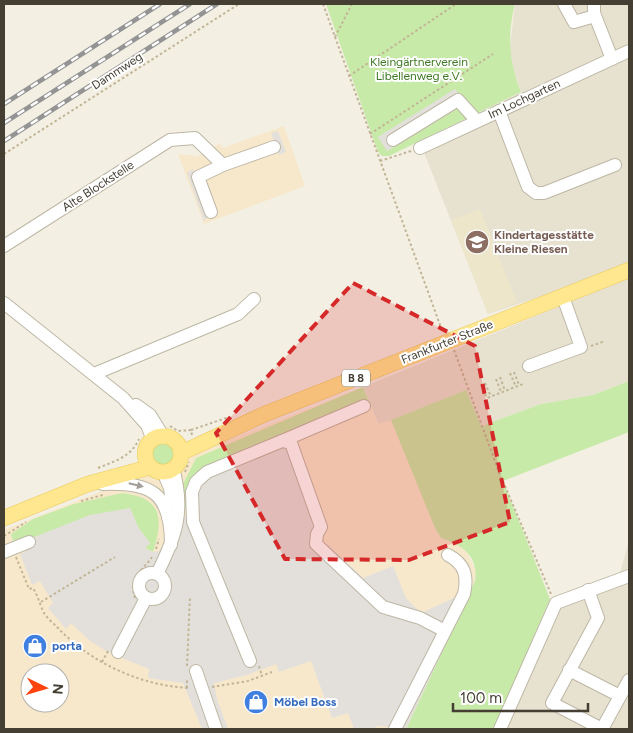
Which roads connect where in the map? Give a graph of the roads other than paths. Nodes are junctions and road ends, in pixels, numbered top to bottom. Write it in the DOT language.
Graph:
graph roads {
  1 [pos="564,4"];
  2 [pos="594,10"];
  3 [pos="629,51"];
  4 [pos="612,59"];
  5 [pos="498,111"];
  6 [pos="477,121"];
  7 [pos="393,140"];
  8 [pos="274,147"];
  9 [pos="420,148"];
  10 [pos="223,165"];
  11 [pos="615,165"];
  12 [pos="211,212"];
  13 [pos="4,246"];
  14 [pos="629,270"];
  15 [pos="562,297"];
  16 [pos="254,299"];
  17 [pos="4,302"];
  18 [pos="529,366"];
  19 [pos="94,374"];
  20 [pos="364,406"];
  21 [pos="282,441"];
  22 [pos="163,454"];
  23 [pos="88,484"];
  24 [pos="180,513"];
  25 [pos="4,518"];
  26 [pos="193,522"];
  27 [pos="171,528"];
  28 [pos="29,542"];
  29 [pos="171,545"];
  30 [pos="4,552"];
  31 [pos="448,555"];
  32 [pos="157,574"];
  33 [pos="629,576"];
  34 [pos="588,590"];
  35 [pos="146,598"];
  36 [pos="445,631"];
  37 [pos="114,650"];
  38 [pos="250,661"];
  39 [pos="569,670"];
  40 [pos="196,672"];
  41 [pos="629,680"];
  42 [pos="620,696"];
  43 [pos="216,729"];
  44 [pos="395,729"];
  45 [pos="500,729"];
  46 [pos="602,729"];
  1 -- 2 [label="street"];
  2 -- 4 [label="street"];
  3 -- 4 [label="street, Im Lochgarten"];
  4 -- 5 [label="street, Im Lochgarten"];
  5 -- 6 [label="street, Im Lochgarten"];
  5 -- 11 [label="street"];
  6 -- 7 [label="street"];
  6 -- 9 [label="street, Im Lochgarten"];
  8 -- 10 [label="street"];
  10 -- 12 [label="street"];
  10 -- 13 [label="street, Alte Blockstelle"];
  14 -- 15 [label="main road, Frankfurter Straße / B 8"];
  15 -- 18 [label="street"];
  15 -- 22 [label="main road, Frankfurter Straße / B 8"];
  16 -- 19 [label="street"];
  17 -- 19 [label="street"];
  19 -- 22 [label="street"];
  20 -- 21 [label="street"];
  21 -- 26 [label="street"];
  21 -- 36 [label="street"];
  22 -- 23 [label="main road, Frankfurter Straße / B 8"];
  22 -- 23 [label="main road, Frankfurter Straße / B 8"];
  22 -- 24 [label="street"];
  22 -- 27 [label="street"];
  23 -- 25 [label="main road, Frankfurter Straße / B 8"];
  23 -- 27 [label="street, one-way"];
  24 -- 26 [label="street"];
  24 -- 29 [label="street"];
  26 -- 38 [label="street"];
  27 -- 29 [label="street"];
  28 -- 30 [label="street"];
  29 -- 32 [label="street"];
  31 -- 36 [label="street"];
  32 -- 35 [label="street"];
  32 -- 35 [label="street"];
  33 -- 34 [label="street"];
  34 -- 39 [label="street"];
  34 -- 45 [label="street"];
  35 -- 37 [label="street"];
  36 -- 44 [label="street"];
  39 -- 42 [label="street"];
  39 -- 46 [label="street"];
  40 -- 43 [label="street"];
  41 -- 42 [label="street"];
  42 -- 46 [label="street"];
}
